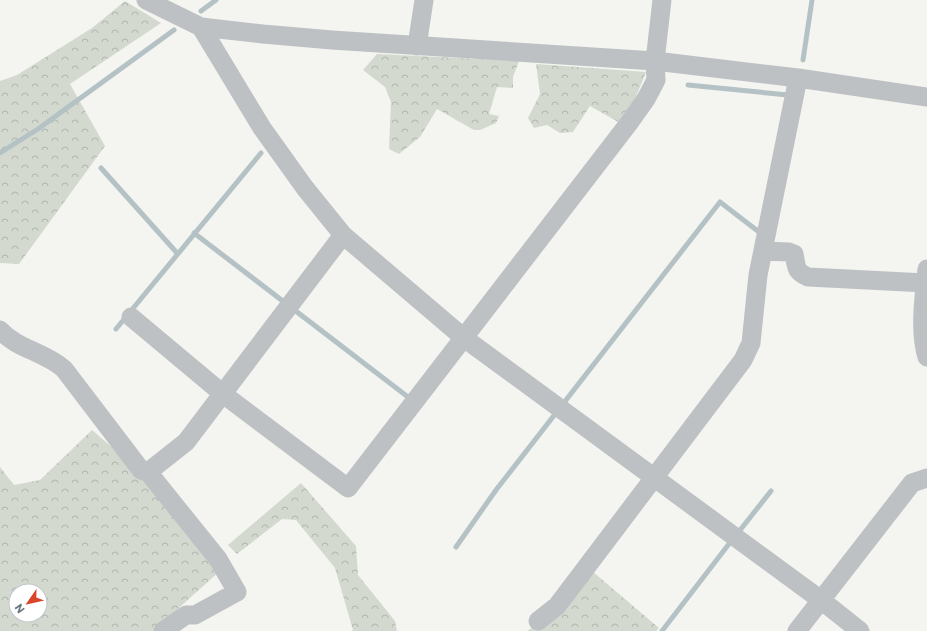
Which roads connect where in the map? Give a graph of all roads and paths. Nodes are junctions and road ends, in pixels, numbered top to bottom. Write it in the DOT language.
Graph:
graph roads {
  1 [pos="146,0"];
  2 [pos="424,0"];
  3 [pos="662,0"];
  4 [pos="200,27"];
  5 [pos="417,46"];
  6 [pos="655,61"];
  7 [pos="798,78"];
  8 [pos="927,97"];
  9 [pos="342,235"];
  10 [pos="763,251"];
  11 [pos="926,276"];
  12 [pos="131,317"];
  13 [pos="0,330"];
  14 [pos="464,338"];
  15 [pos="927,357"];
  16 [pos="223,394"];
  17 [pos="148,472"];
  18 [pos="653,478"];
  19 [pos="927,478"];
  20 [pos="821,600"];
  21 [pos="538,621"];
  22 [pos="163,631"];
  23 [pos="797,631"];
  24 [pos="860,631"];
  1 -- 4 [label="street"];
  2 -- 5 [label="street"];
  3 -- 6 [label="street"];
  4 -- 5 [label="street"];
  4 -- 9 [label="street"];
  5 -- 6 [label="street"];
  6 -- 7 [label="street"];
  6 -- 14 [label="street"];
  7 -- 8 [label="street"];
  7 -- 10 [label="street"];
  9 -- 14 [label="street"];
  9 -- 16 [label="street"];
  10 -- 11 [label="street"];
  10 -- 18 [label="street"];
  11 -- 15 [label="street"];
  12 -- 16 [label="street"];
  13 -- 17 [label="street"];
  14 -- 16 [label="street"];
  14 -- 18 [label="street"];
  16 -- 17 [label="street"];
  17 -- 22 [label="street"];
  18 -- 20 [label="street"];
  18 -- 21 [label="street"];
  19 -- 20 [label="street"];
  20 -- 23 [label="street"];
  20 -- 24 [label="street"];
}
